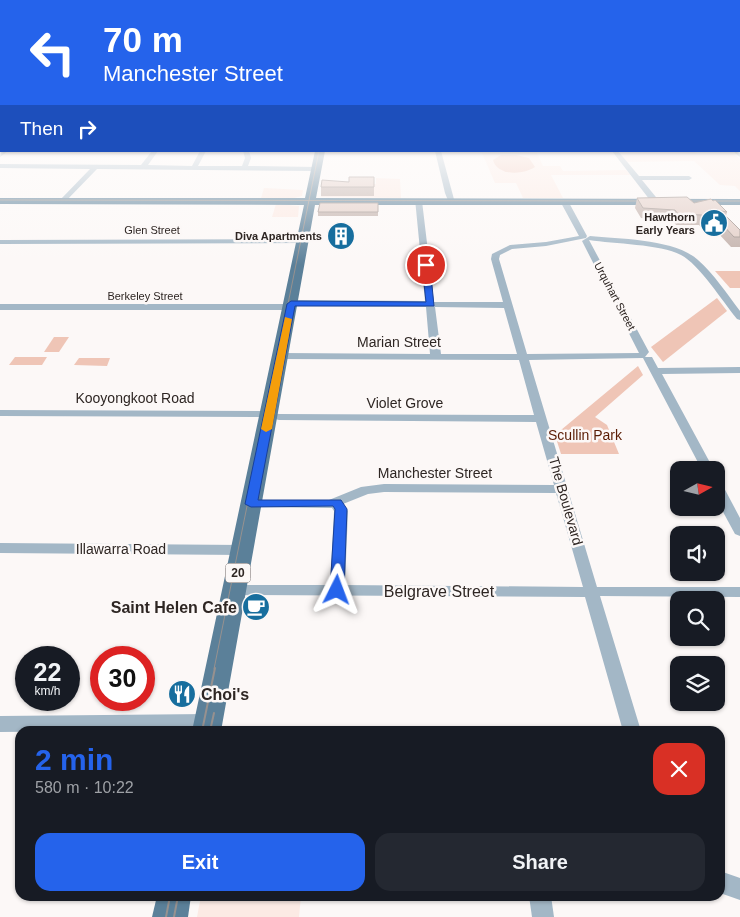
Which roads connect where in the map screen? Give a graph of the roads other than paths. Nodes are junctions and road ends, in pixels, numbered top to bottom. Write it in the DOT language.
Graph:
graph roads {
  1 [pos="83,180"];
  2 [pos="315,180"];
  3 [pos="445,180"];
  4 [pos="637,180"];
  5 [pos="449,198"];
  6 [pos="0,201"];
  7 [pos="64,201"];
  8 [pos="311,201"];
  9 [pos="418,201"];
  10 [pos="564,201"];
  11 [pos="656,202"];
  12 [pos="740,202"];
  13 [pos="584,238"];
  14 [pos="303,241"];
  15 [pos="0,242"];
  16 [pos="431,304"];
  17 [pos="291,305"];
  18 [pos="508,305"];
  19 [pos="0,307"];
  20 [pos="740,317"];
  21 [pos="281,356"];
  22 [pos="644,356"];
  23 [pos="436,357"];
  24 [pos="523,357"];
  25 [pos="740,370"];
  26 [pos="655,371"];
  27 [pos="0,413"];
  28 [pos="269,414"];
  29 [pos="541,419"];
  30 [pos="703,461"];
  31 [pos="562,489"];
  32 [pos="336,502"];
  33 [pos="725,503"];
  34 [pos="251,504"];
  35 [pos="740,531"];
  36 [pos="0,548"];
  37 [pos="242,550"];
  38 [pos="234,590"];
  39 [pos="337,590"];
  40 [pos="592,591"];
  41 [pos="740,592"];
  42 [pos="0,724"];
  43 [pos="138,726"];
  44 [pos="207,726"];
  45 [pos="631,726"];
  46 [pos="725,884"];
  47 [pos="740,889"];
  48 [pos="173,901"];
  49 [pos="541,901"];
  50 [pos="170,917"];
  51 [pos="543,917"];
  1 -- 7 [label="street"];
  2 -- 8 [label="main road, 20"];
  3 -- 5 [label="street"];
  4 -- 11 [label="street"];
  5 -- 9 [label="main road"];
  5 -- 10 [label="main road"];
  6 -- 7 [label="main road"];
  7 -- 8 [label="main road"];
  8 -- 9 [label="main road"];
  8 -- 14 [label="main road, 20"];
  9 -- 16 [label="street"];
  10 -- 11 [label="main road"];
  10 -- 13 [label="street, Urquhart Street"];
  11 -- 12 [label="main road"];
  13 -- 18 [label="street, The Boulevard"];
  13 -- 20 [label="street"];
  13 -- 22 [label="street, Urquhart Street"];
  14 -- 15 [label="street, Glen Street"];
  14 -- 17 [label="main road, 20"];
  16 -- 17 [label="street, Berkeley Street"];
  16 -- 18 [label="street, Berkeley Street"];
  16 -- 23 [label="street"];
  17 -- 19 [label="street, Berkeley Street"];
  17 -- 21 [label="main road, 20"];
  18 -- 24 [label="street, The Boulevard"];
  21 -- 23 [label="street, Marian Street"];
  21 -- 28 [label="main road, 20"];
  22 -- 24 [label="street, Marian Street"];
  22 -- 26 [label="street, Urquhart Street"];
  23 -- 24 [label="street, Marian Street"];
  24 -- 29 [label="street, The Boulevard"];
  25 -- 26 [label="street"];
  26 -- 30 [label="street, Urquhart Street"];
  27 -- 28 [label="street, Kooyongkoot Road"];
  28 -- 29 [label="street, Violet Grove"];
  28 -- 34 [label="main road, 20"];
  29 -- 31 [label="street, The Boulevard"];
  31 -- 32 [label="street, Manchester Street"];
  31 -- 40 [label="street, The Boulevard"];
  32 -- 34 [label="street, Manchester Street"];
  32 -- 39 [label="street"];
  33 -- 35 [label="street"];
  34 -- 37 [label="main road, 20"];
  36 -- 37 [label="street, Illawarra Road"];
  37 -- 38 [label="main road, 20"];
  38 -- 39 [label="street, Belgrave Street"];
  38 -- 44 [label="main road, 20"];
  39 -- 40 [label="street, Belgrave Street"];
  40 -- 41 [label="street, Belgrave Street"];
  40 -- 45 [label="street, The Boulevard"];
  42 -- 43 [label="street"];
  46 -- 47 [label="street"];
  48 -- 50 [label="main road"];
  49 -- 51 [label="street"];
}
